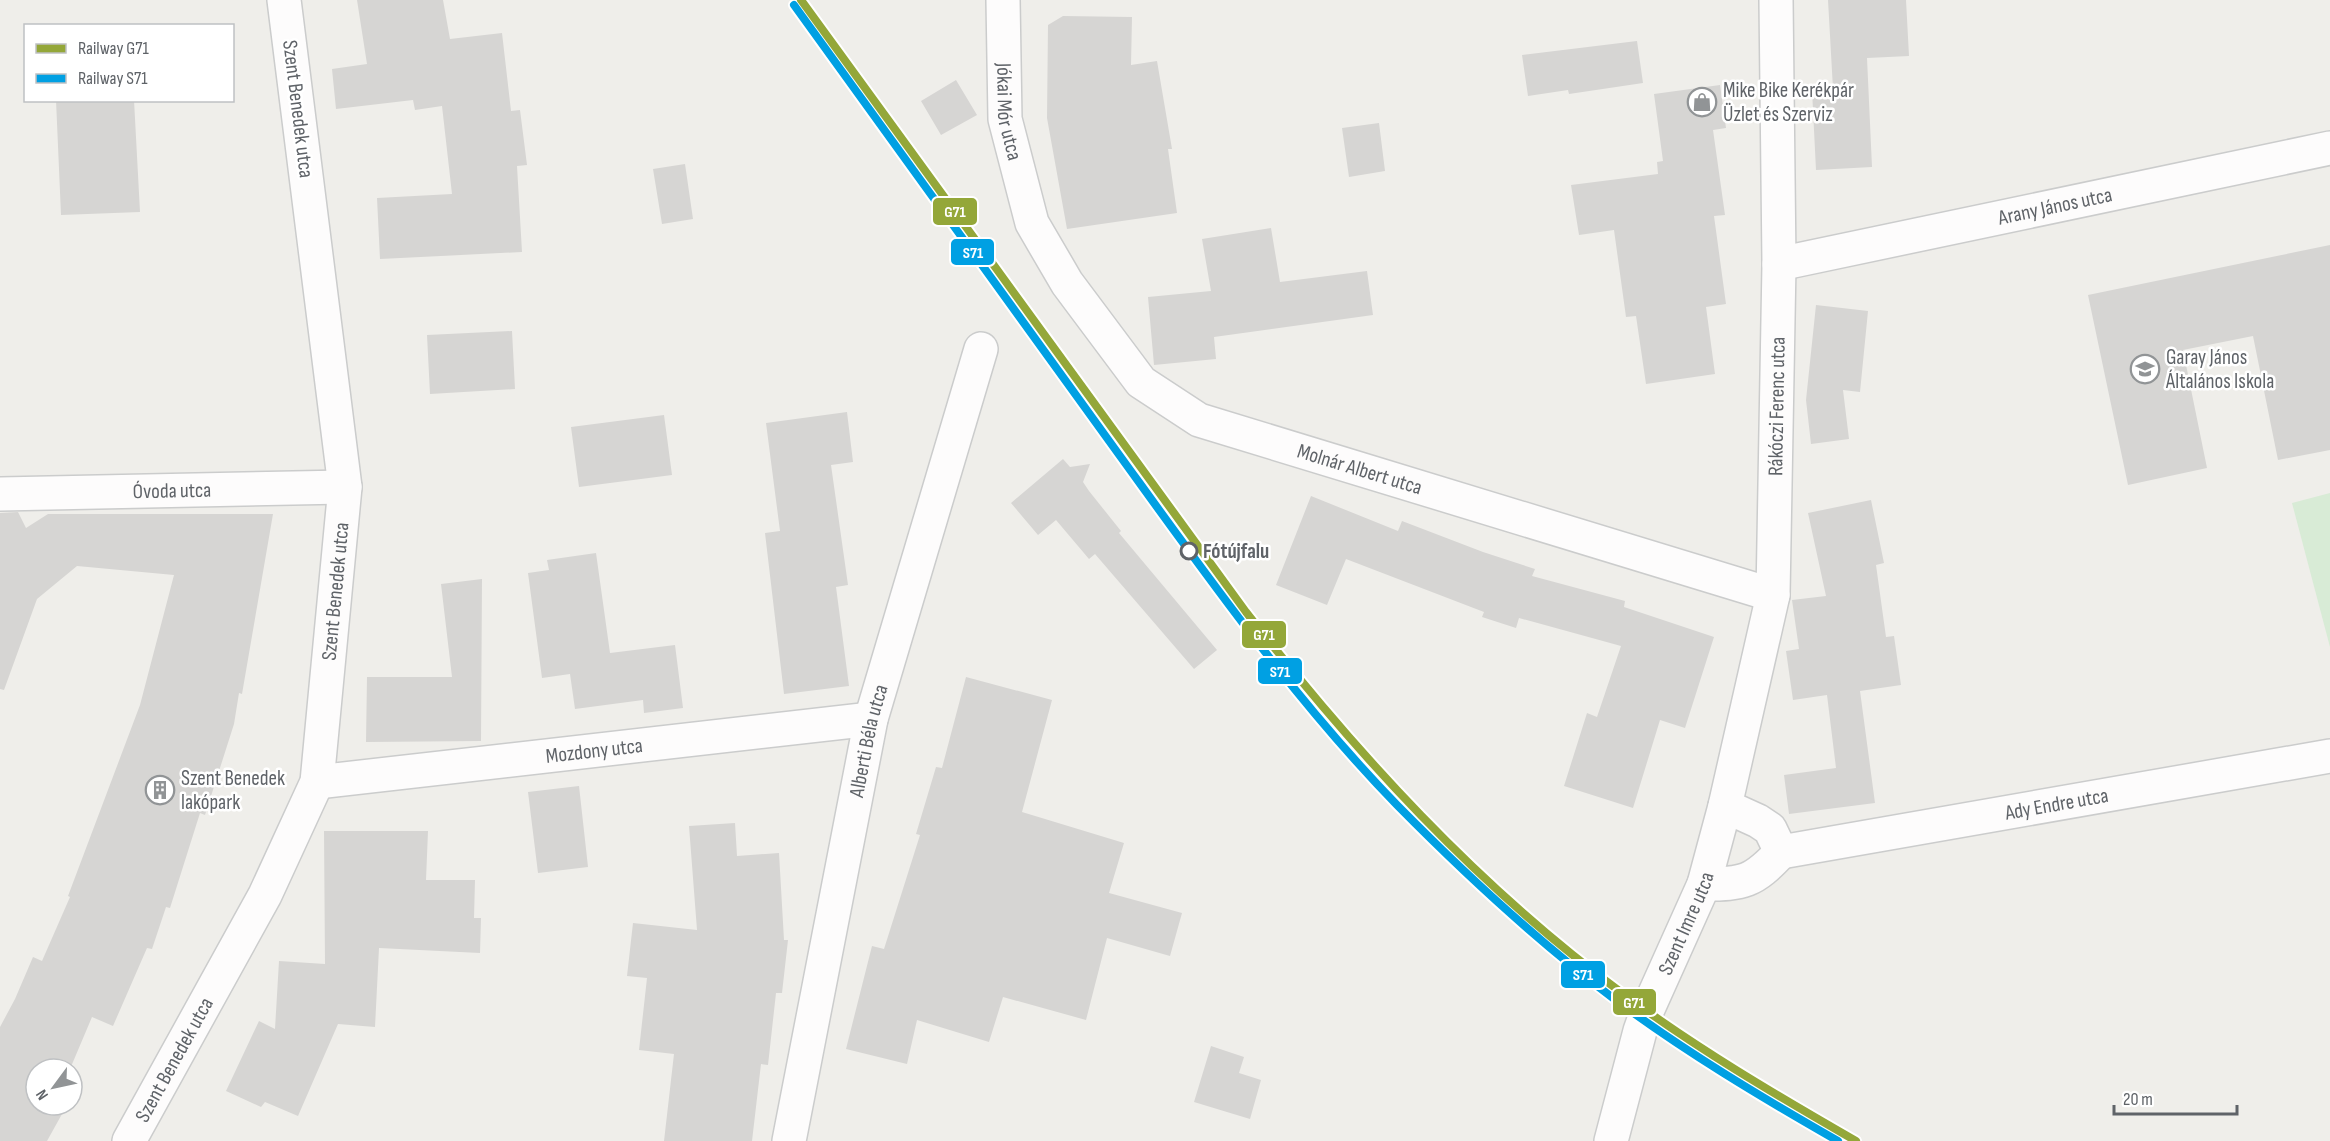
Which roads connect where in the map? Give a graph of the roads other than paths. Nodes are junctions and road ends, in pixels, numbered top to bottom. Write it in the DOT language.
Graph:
graph roads {
  1 [pos="284,0"];
  2 [pos="1003,0"];
  3 [pos="1776,0"];
  4 [pos="2330,148"];
  5 [pos="1032,223"];
  6 [pos="1779,264"];
  7 [pos="981,349"];
  8 [pos="345,487"];
  9 [pos="0,494"];
  10 [pos="1773,595"];
  11 [pos="871,720"];
  12 [pos="2330,756"];
  13 [pos="317,782"];
  14 [pos="1725,806"];
  15 [pos="1781,852"];
  16 [pos="1704,885"];
  17 [pos="129,1141"];
  18 [pos="789,1141"];
  19 [pos="1611,1141"];
  1 -- 8 [label="street, Szent Benedek utca"];
  2 -- 5 [label="street, Jókai Mór utca"];
  3 -- 6 [label="street, Rákóczi Ferenc utca"];
  4 -- 6 [label="street, Arany János utca"];
  5 -- 10 [label="street, Molnár Albert utca"];
  6 -- 10 [label="street, Rákóczi Ferenc utca"];
  7 -- 11 [label="street, Alberti Béla utca"];
  8 -- 9 [label="street, Óvoda utca"];
  8 -- 13 [label="street, Szent Benedek utca"];
  10 -- 14 [label="street, Rákóczi Ferenc utca"];
  11 -- 13 [label="street, Mozdony utca"];
  11 -- 18 [label="street, Alberti Béla utca"];
  12 -- 15 [label="street, Ady Endre utca"];
  13 -- 17 [label="street, Szent Benedek utca"];
  14 -- 15 [label="street"];
  14 -- 16 [label="street, Szent Imre utca"];
  15 -- 16 [label="street"];
  16 -- 19 [label="street, Szent Imre utca"];
}
